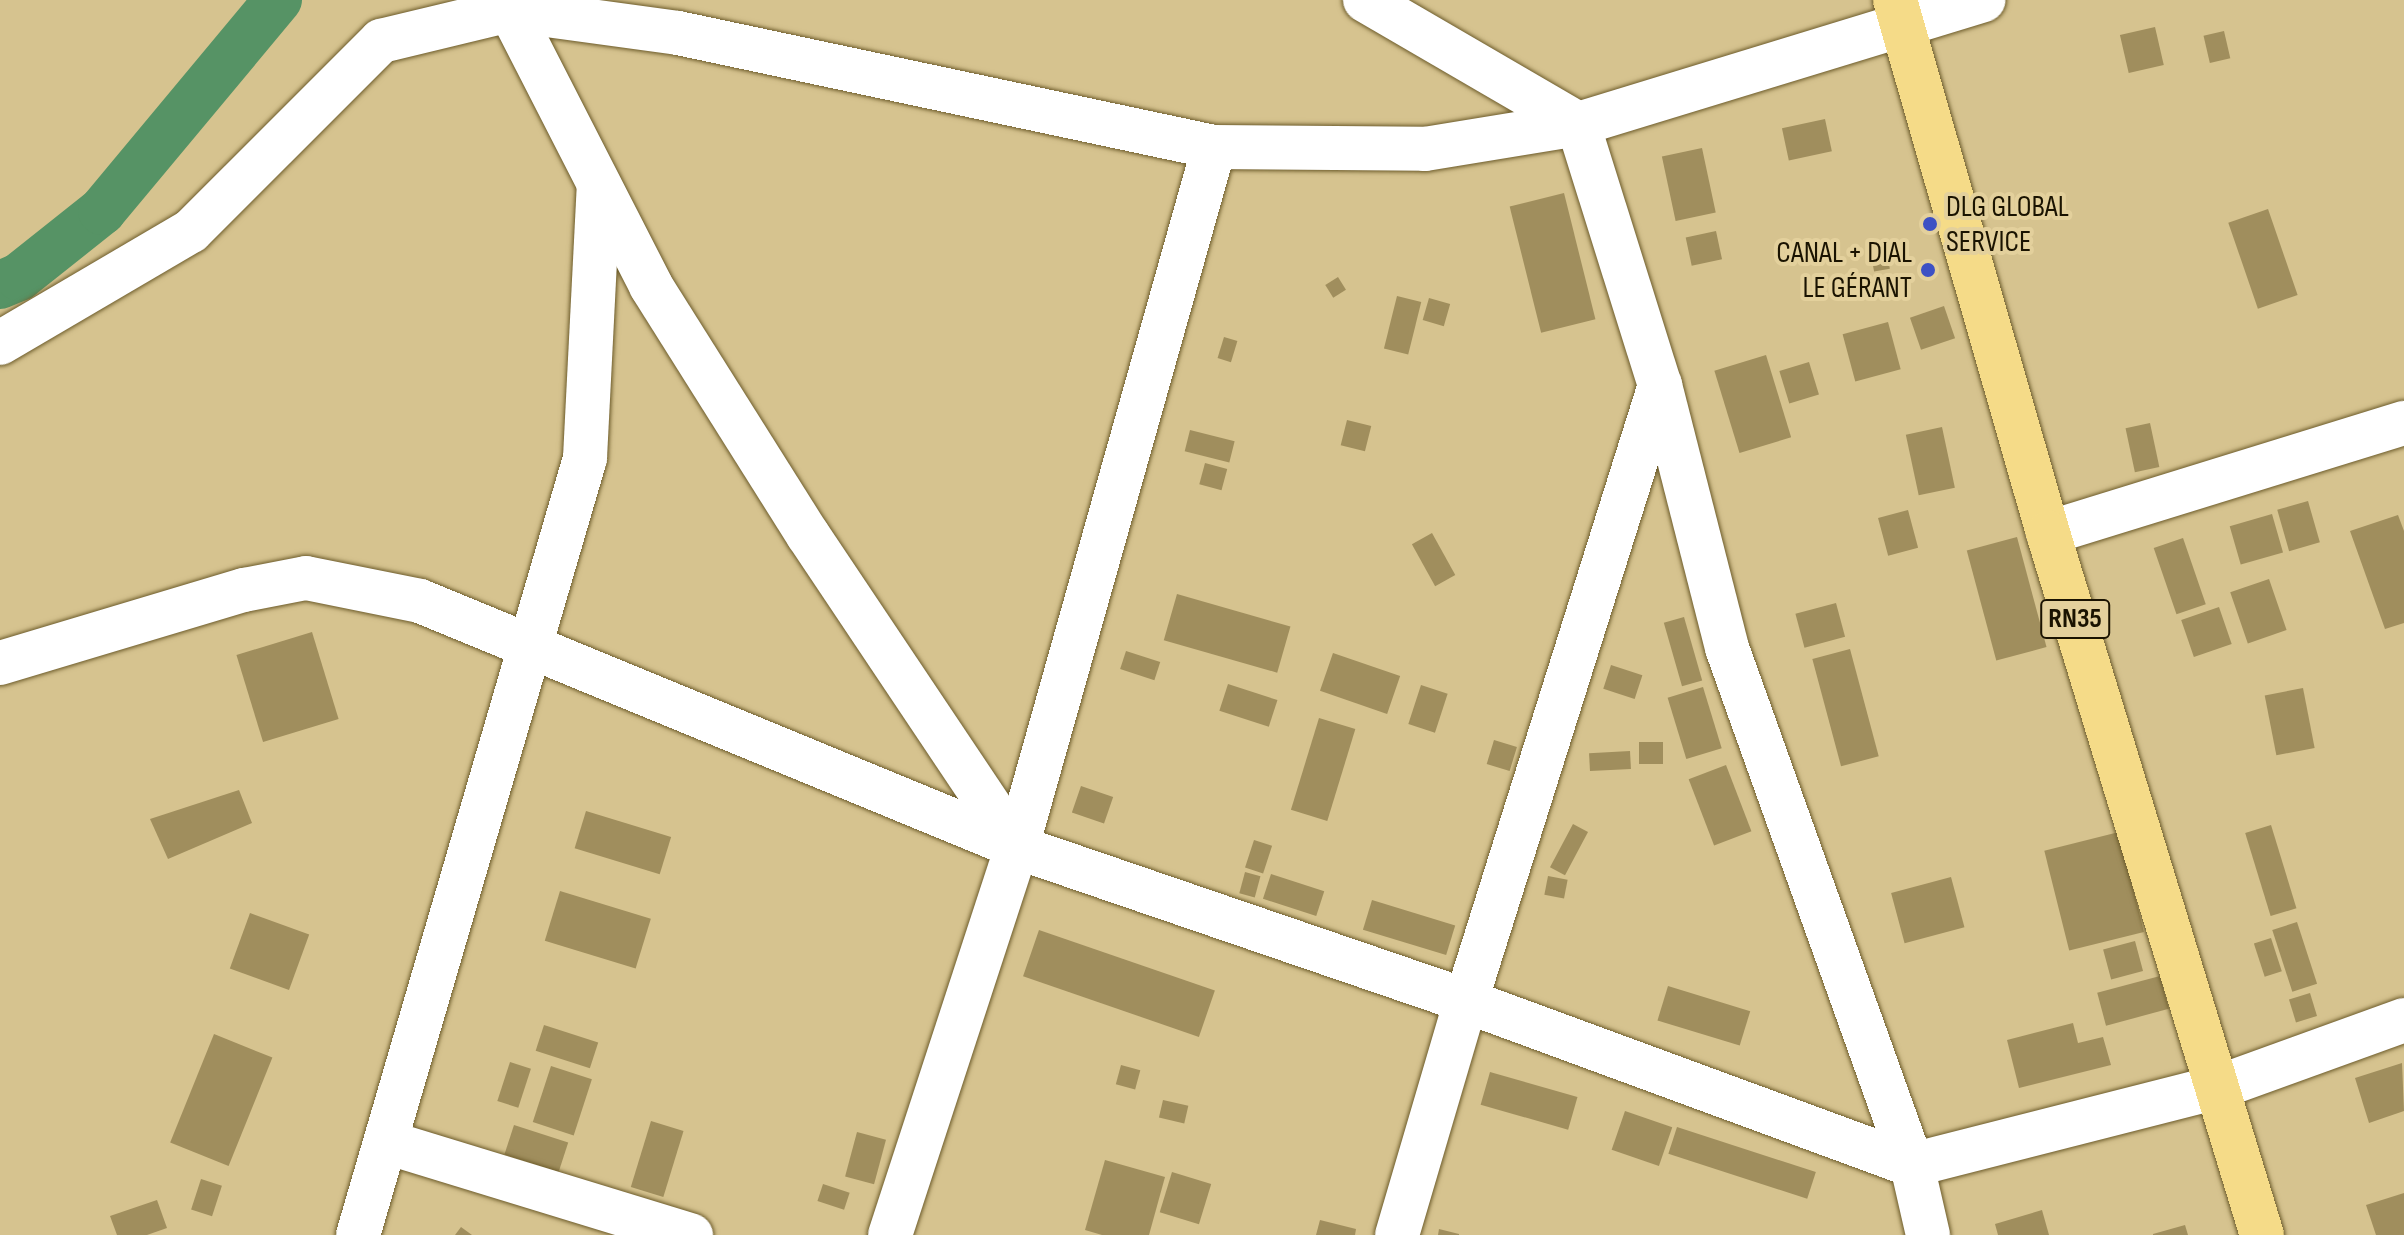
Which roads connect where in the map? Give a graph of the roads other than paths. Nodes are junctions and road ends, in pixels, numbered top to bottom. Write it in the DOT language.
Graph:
graph roads {
  1 [pos="1365,0"];
  2 [pos="1983,0"];
  3 [pos="506,5"];
  4 [pos="1899,12"];
  5 [pos="1578,124"];
  6 [pos="1214,147"];
  7 [pos="599,185"];
  8 [pos="0,343"];
  9 [pos="1660,385"];
  10 [pos="2404,423"];
  11 [pos="2048,533"];
  12 [pos="531,646"];
  13 [pos="0,663"];
  14 [pos="1017,847"];
  15 [pos="1466,1001"];
  16 [pos="2404,1020"];
  17 [pos="2219,1087"];
  18 [pos="386,1142"];
  19 [pos="1912,1165"];
  20 [pos="1920,1226"];
  21 [pos="358,1235"];
  22 [pos="691,1235"];
  23 [pos="890,1235"];
  24 [pos="1397,1235"];
  25 [pos="2262,1235"];
  1 -- 5 [label="street"];
  2 -- 4 [label="street"];
  3 -- 6 [label="street"];
  3 -- 7 [label="street"];
  3 -- 8 [label="street"];
  4 -- 5 [label="street"];
  4 -- 11 [label="main road, RN35"];
  5 -- 6 [label="street"];
  5 -- 9 [label="street"];
  6 -- 14 [label="street"];
  7 -- 12 [label="street"];
  7 -- 14 [label="street"];
  9 -- 15 [label="street"];
  9 -- 19 [label="street"];
  10 -- 11 [label="street"];
  11 -- 17 [label="main road, RN35"];
  12 -- 13 [label="street"];
  12 -- 14 [label="street"];
  12 -- 18 [label="street"];
  14 -- 15 [label="street"];
  14 -- 23 [label="street"];
  15 -- 19 [label="street"];
  15 -- 24 [label="street"];
  16 -- 17 [label="street"];
  17 -- 19 [label="street"];
  17 -- 25 [label="main road, RN35"];
  18 -- 21 [label="street"];
  18 -- 22 [label="street"];
  19 -- 20 [label="street"];
}
